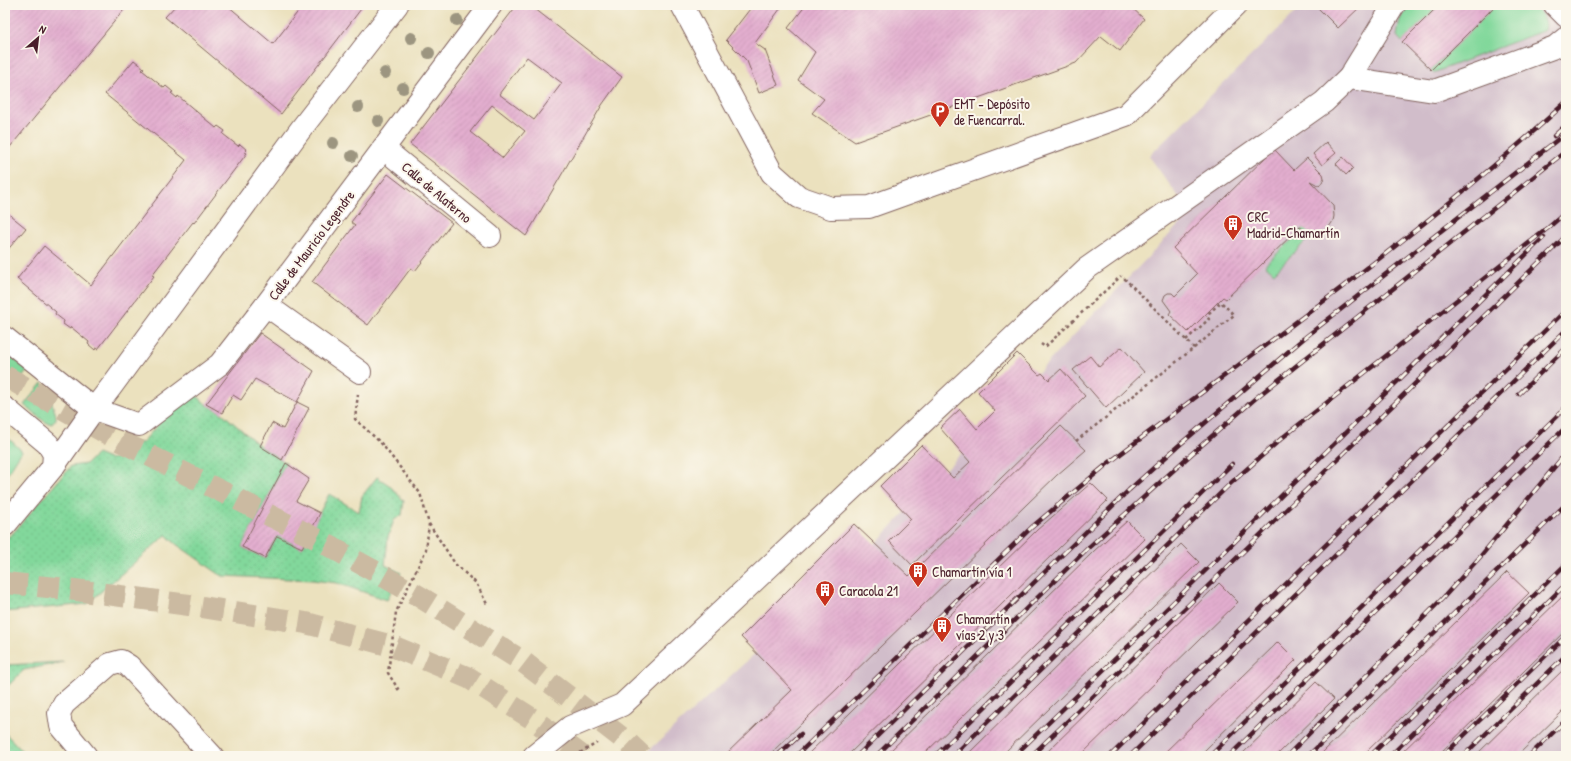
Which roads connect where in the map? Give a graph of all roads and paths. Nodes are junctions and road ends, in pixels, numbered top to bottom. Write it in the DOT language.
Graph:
graph roads {
  1 [pos="397,5"];
  2 [pos="491,5"];
  3 [pos="682,5"];
  4 [pos="1236,5"];
  5 [pos="1394,5"];
  6 [pos="1555,5"];
  7 [pos="1566,16"];
  8 [pos="1566,38"];
  9 [pos="1349,78"];
  10 [pos="383,148"];
  11 [pos="490,236"];
  12 [pos="1103,257"];
  13 [pos="266,305"];
  14 [pos="5,338"];
  15 [pos="1186,340"];
  16 [pos="1194,348"];
  17 [pos="360,372"];
  18 [pos="5,408"];
  19 [pos="94,409"];
  20 [pos="1076,441"];
  21 [pos="52,467"];
  22 [pos="429,524"];
  23 [pos="5,525"];
  24 [pos="488,606"];
  25 [pos="400,692"];
  26 [pos="539,752"];
  27 [pos="86,756"];
  28 [pos="212,756"];
  1 -- 19 [label="street"];
  2 -- 10 [label="street, Calle de Mauricio Legendre"];
  3 -- 4 [label="street"];
  5 -- 9 [label="street"];
  6 -- 7 [label="street"];
  8 -- 9 [label="street"];
  9 -- 12 [label="street"];
  10 -- 11 [label="street, Calle de Alaterno"];
  10 -- 13 [label="street, Calle de Mauricio Legendre"];
  12 -- 15 [label="path"];
  12 -- 26 [label="street"];
  13 -- 17 [label="street"];
  13 -- 19 [label="street, Calle de Mauricio Legendre"];
  14 -- 19 [label="street"];
  15 -- 16 [label="path"];
  15 -- 16 [label="path"];
  16 -- 20 [label="path"];
  17 -- 22 [label="path"];
  18 -- 21 [label="street"];
  19 -- 21 [label="street"];
  21 -- 23 [label="street"];
  22 -- 24 [label="path"];
  22 -- 25 [label="path"];
  27 -- 28 [label="street"];
}
